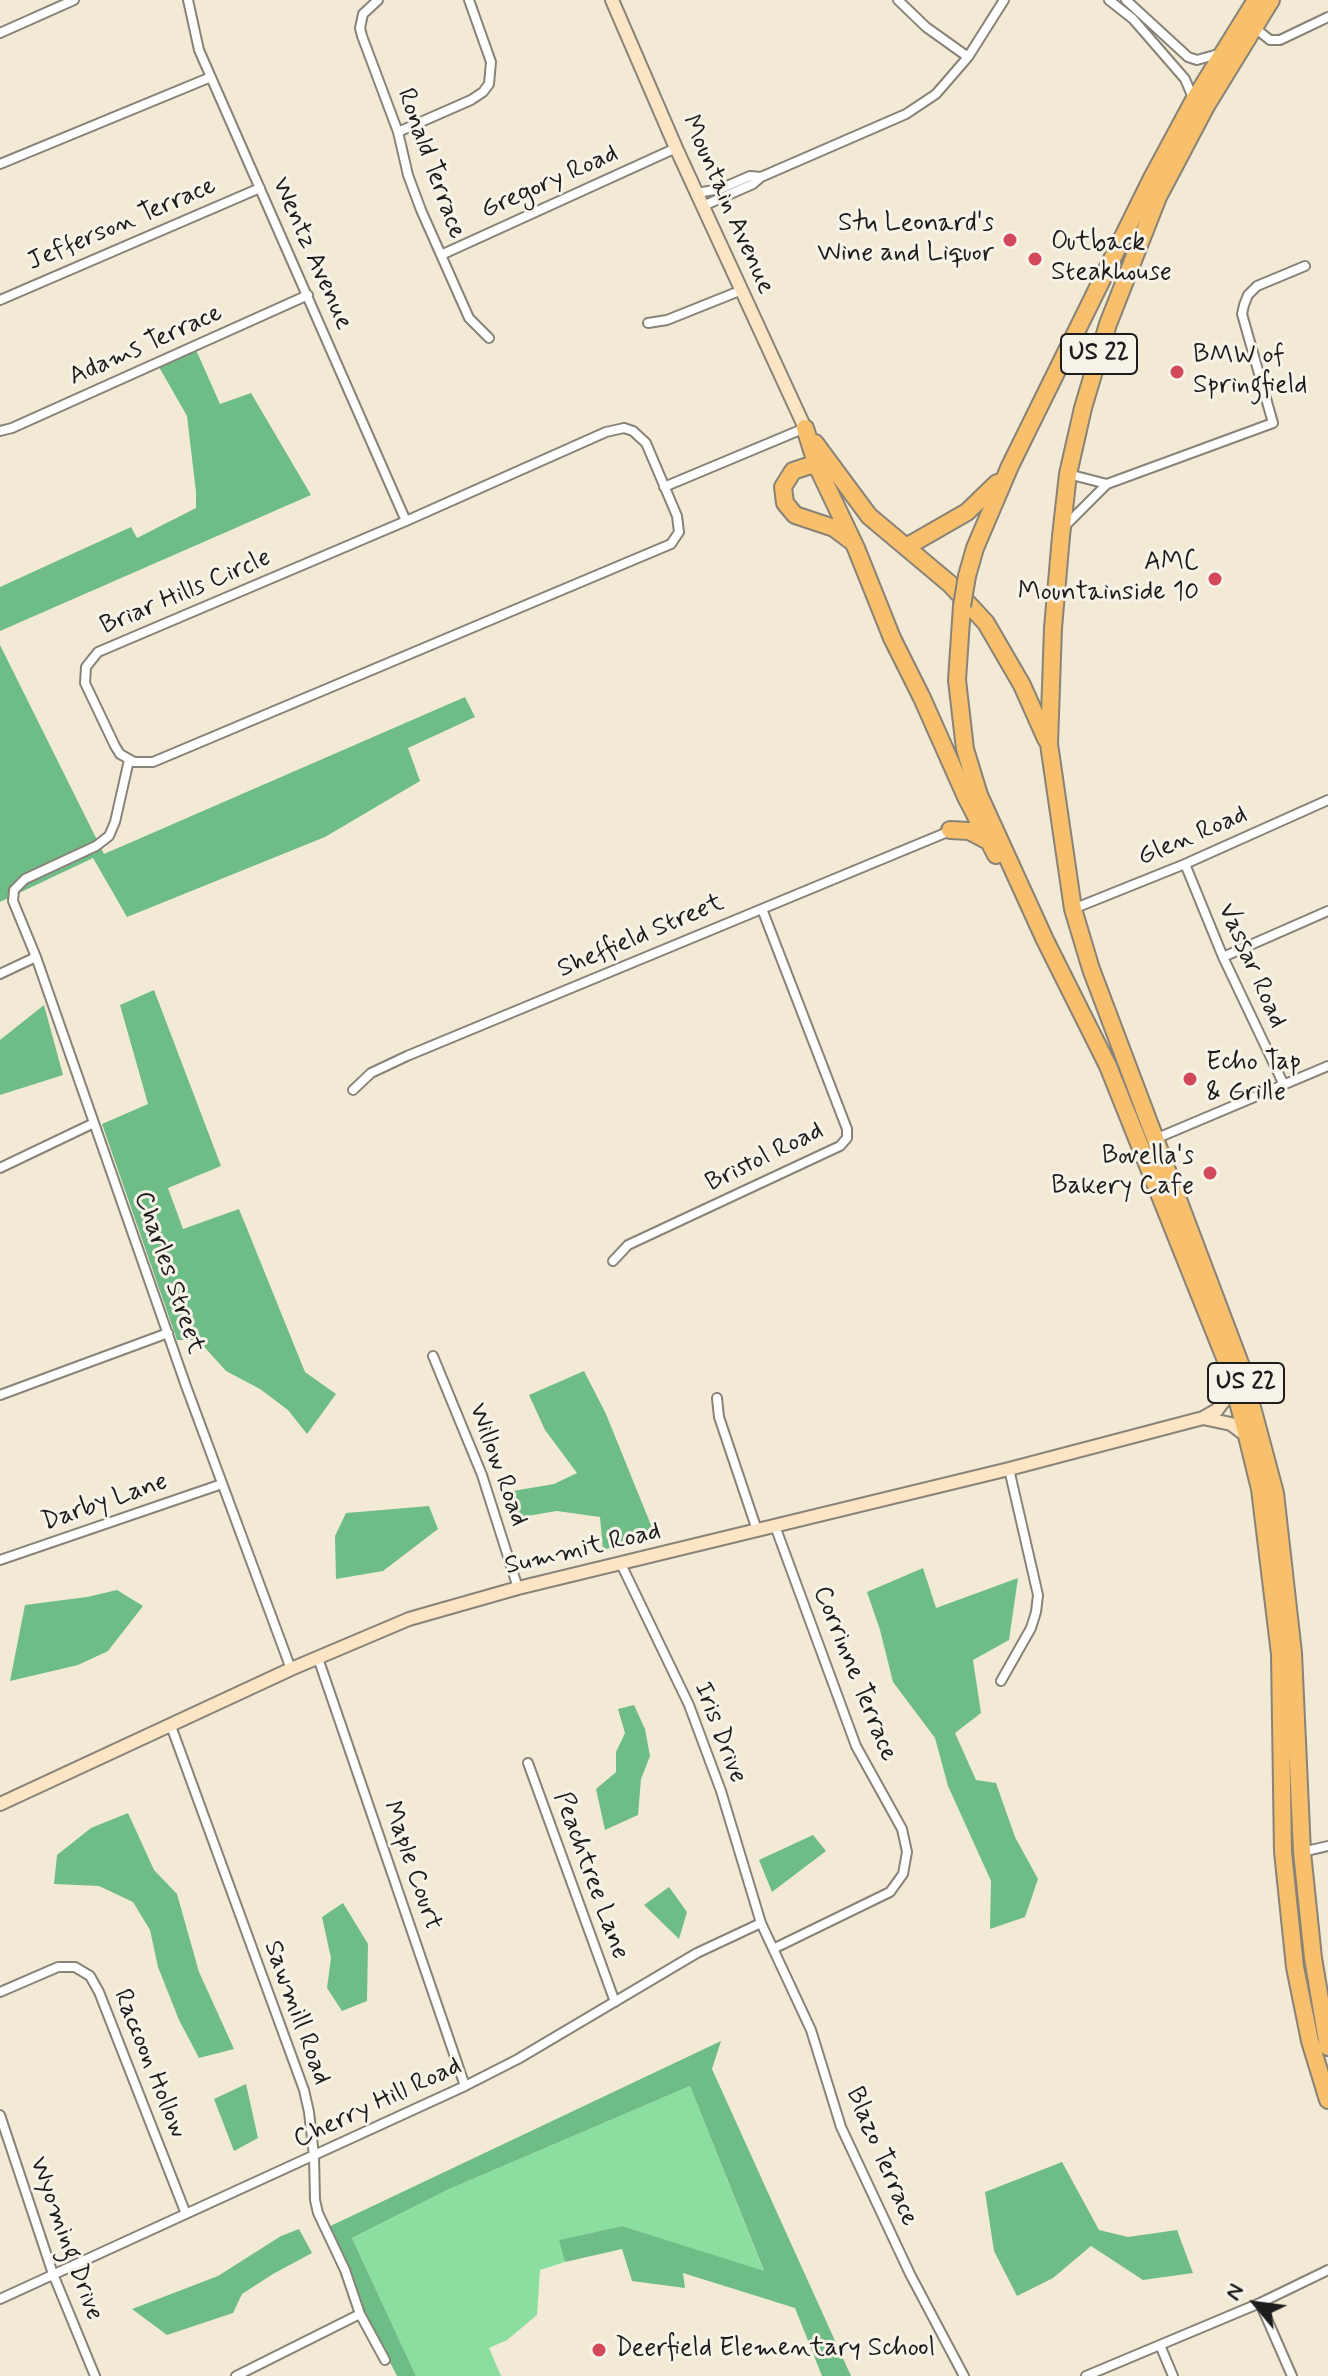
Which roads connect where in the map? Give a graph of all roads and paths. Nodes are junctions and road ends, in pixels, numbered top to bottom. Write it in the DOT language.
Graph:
graph roads {
  1 [pos="74,0"];
  2 [pos="188,0"];
  3 [pos="378,0"];
  4 [pos="469,0"];
  5 [pos="612,0"];
  6 [pos="898,0"];
  7 [pos="1004,0"];
  8 [pos="1109,0"];
  9 [pos="1126,0"];
  10 [pos="1256,0"];
  11 [pos="1271,0"];
  12 [pos="1328,17"];
  13 [pos="1254,27"];
  14 [pos="0,33"];
  15 [pos="1223,53"];
  16 [pos="968,57"];
  17 [pos="211,77"];
  18 [pos="1194,100"];
  19 [pos="398,132"];
  20 [pos="676,148"];
  21 [pos="0,164"];
  22 [pos="761,177"];
  23 [pos="260,188"];
  24 [pos="697,193"];
  25 [pos="703,206"];
  26 [pos="441,255"];
  27 [pos="1305,266"];
  28 [pos="742,290"];
  29 [pos="308,295"];
  30 [pos="0,300"];
  31 [pos="648,323"];
  32 [pos="489,338"];
  33 [pos="805,428"];
  34 [pos="0,431"];
  35 [pos="817,466"];
  36 [pos="1010,466"];
  37 [pos="1068,474"];
  38 [pos="1107,484"];
  39 [pos="664,487"];
  40 [pos="869,516"];
  41 [pos="406,521"];
  42 [pos="1061,530"];
  43 [pos="906,547"];
  44 [pos="856,548"];
  45 [pos="1049,744"];
  46 [pos="129,760"];
  47 [pos="966,797"];
  48 [pos="1328,800"];
  49 [pos="950,830"];
  50 [pos="988,841"];
  51 [pos="1185,864"];
  52 [pos="762,909"];
  53 [pos="1073,909"];
  54 [pos="1328,911"];
  55 [pos="1045,940"];
  56 [pos="36,957"];
  57 [pos="1223,957"];
  58 [pos="0,974"];
  59 [pos="1328,1066"];
  60 [pos="1283,1083"];
  61 [pos="353,1090"];
  62 [pos="94,1123"];
  63 [pos="1155,1139"];
  64 [pos="0,1168"];
  65 [pos="613,1261"];
  66 [pos="168,1333"];
  67 [pos="433,1356"];
  68 [pos="1235,1386"];
  69 [pos="0,1395"];
  70 [pos="717,1398"];
  71 [pos="1203,1418"];
  72 [pos="1247,1436"];
  73 [pos="1009,1469"];
  74 [pos="222,1484"];
  75 [pos="775,1526"];
  76 [pos="757,1530"];
  77 [pos="0,1560"];
  78 [pos="621,1564"];
  79 [pos="518,1588"];
  80 [pos="318,1658"];
  81 [pos="291,1669"];
  82 [pos="1001,1681"];
  83 [pos="171,1726"];
  84 [pos="528,1763"];
  85 [pos="0,1804"];
  86 [pos="1328,1846"];
  87 [pos="1302,1852"];
  88 [pos="761,1923"];
  89 [pos="775,1948"];
  90 [pos="0,1992"];
  91 [pos="615,2002"];
  92 [pos="1328,2047"];
  93 [pos="465,2086"];
  94 [pos="1328,2100"];
  95 [pos="0,2115"];
  96 [pos="314,2156"];
  97 [pos="186,2214"];
  98 [pos="1328,2270"];
  99 [pos="53,2274"];
  100 [pos="0,2299"];
  101 [pos="1260,2303"];
  102 [pos="360,2314"];
  103 [pos="1160,2345"];
  104 [pos="385,2360"];
  105 [pos="95,2376"];
  106 [pos="236,2376"];
  107 [pos="964,2376"];
  108 [pos="1086,2376"];
  109 [pos="1173,2376"];
  110 [pos="1292,2376"];
  1 -- 14 [label="street"];
  2 -- 17 [label="street, Wentz Avenue"];
  3 -- 19 [label="street, Ronald Terrace"];
  4 -- 19 [label="street"];
  5 -- 20 [label="main road, Mountain Avenue"];
  6 -- 16 [label="street"];
  7 -- 16 [label="street"];
  8 -- 18 [label="street"];
  9 -- 15 [label="street"];
  10 -- 15 [label="highway, US 22"];
  11 -- 13 [label="highway, US 22"];
  12 -- 13 [label="street"];
  13 -- 37 [label="highway, US 22"];
  15 -- 18 [label="highway, US 22"];
  16 -- 22 [label="street"];
  17 -- 21 [label="street"];
  17 -- 23 [label="street, Wentz Avenue"];
  18 -- 36 [label="highway, US 22"];
  19 -- 26 [label="street, Ronald Terrace"];
  20 -- 24 [label="main road, Mountain Avenue"];
  20 -- 26 [label="street, Gregory Road"];
  22 -- 24 [label="street"];
  22 -- 25 [label="street"];
  23 -- 29 [label="street, Wentz Avenue"];
  23 -- 30 [label="street, Jefferson Terrace"];
  24 -- 25 [label="main road, Mountain Avenue"];
  25 -- 28 [label="main road, Mountain Avenue"];
  26 -- 32 [label="street, Ronald Terrace"];
  27 -- 38 [label="street"];
  28 -- 31 [label="street"];
  28 -- 33 [label="main road, Mountain Avenue"];
  29 -- 34 [label="street, Adams Terrace"];
  29 -- 41 [label="street, Wentz Avenue"];
  33 -- 35 [label="highway"];
  33 -- 39 [label="street"];
  33 -- 40 [label="highway"];
  35 -- 40 [label="highway"];
  35 -- 44 [label="highway"];
  35 -- 44 [label="highway"];
  36 -- 43 [label="highway"];
  36 -- 55 [label="highway, US 22, bridge"];
  37 -- 38 [label="street"];
  37 -- 42 [label="highway, US 22"];
  38 -- 42 [label="street"];
  39 -- 41 [label="street, Briar Hills Circle"];
  39 -- 46 [label="street, Briar Hills Circle"];
  40 -- 43 [label="highway"];
  41 -- 46 [label="street, Briar Hills Circle"];
  42 -- 45 [label="highway, US 22"];
  43 -- 45 [label="highway"];
  44 -- 47 [label="highway"];
  45 -- 53 [label="highway, US 22"];
  46 -- 56 [label="street, Charles Street"];
  47 -- 49 [label="highway"];
  47 -- 50 [label="highway"];
  48 -- 51 [label="street, Glen Road"];
  49 -- 50 [label="highway"];
  49 -- 52 [label="street, Sheffield Street"];
  50 -- 55 [label="highway"];
  51 -- 53 [label="street, Glen Road"];
  51 -- 57 [label="street, Vassar Road"];
  52 -- 61 [label="street, Sheffield Street"];
  52 -- 65 [label="street, Bristol Road"];
  53 -- 63 [label="highway, US 22"];
  54 -- 57 [label="street"];
  55 -- 68 [label="highway, US 22"];
  56 -- 58 [label="street"];
  56 -- 62 [label="street, Charles Street"];
  57 -- 60 [label="street, Vassar Road"];
  59 -- 60 [label="street"];
  60 -- 63 [label="street"];
  62 -- 64 [label="street"];
  62 -- 66 [label="street, Charles Street"];
  63 -- 87 [label="highway, US 22"];
  66 -- 69 [label="street"];
  66 -- 74 [label="street, Charles Street"];
  67 -- 79 [label="street, Willow Road"];
  68 -- 71 [label="main road, Summit Road"];
  68 -- 72 [label="highway, US 22"];
  70 -- 76 [label="street"];
  71 -- 72 [label="main road"];
  71 -- 73 [label="main road, Summit Road"];
  72 -- 94 [label="highway, US 22"];
  73 -- 75 [label="main road, Summit Road"];
  73 -- 82 [label="street"];
  74 -- 77 [label="street, Darby Lane"];
  74 -- 81 [label="street, Charles Street"];
  75 -- 76 [label="main road, Summit Road"];
  75 -- 89 [label="street, Corrinne Terrace"];
  76 -- 78 [label="main road, Summit Road"];
  78 -- 79 [label="main road, Summit Road"];
  78 -- 88 [label="street, Iris Drive"];
  79 -- 80 [label="main road, Summit Road"];
  80 -- 81 [label="main road, Summit Road"];
  80 -- 93 [label="street, Maple Court"];
  81 -- 83 [label="main road, Summit Road"];
  83 -- 85 [label="main road, Summit Road"];
  83 -- 96 [label="street, Sawmill Road"];
  84 -- 91 [label="street, Peachtree Lane"];
  86 -- 87 [label="street"];
  87 -- 92 [label="highway, US 22"];
  88 -- 89 [label="street, Iris Drive"];
  88 -- 91 [label="street, Cherry Hill Road"];
  89 -- 107 [label="street, Blazo Terrace"];
  90 -- 97 [label="street, Raccoon Hollow"];
  91 -- 93 [label="street, Cherry Hill Road"];
  93 -- 96 [label="street, Cherry Hill Road"];
  95 -- 99 [label="street, Wyoming Drive"];
  96 -- 97 [label="street, Cherry Hill Road"];
  96 -- 102 [label="street, Sawmill Road"];
  97 -- 99 [label="street, Cherry Hill Road"];
  98 -- 101 [label="street"];
  99 -- 100 [label="street, Cherry Hill Road"];
  99 -- 105 [label="street, Wyoming Drive"];
  101 -- 103 [label="street"];
  101 -- 110 [label="street"];
  102 -- 104 [label="street, Sawmill Road"];
  102 -- 106 [label="street"];
  103 -- 108 [label="street"];
  103 -- 109 [label="street"];
}
